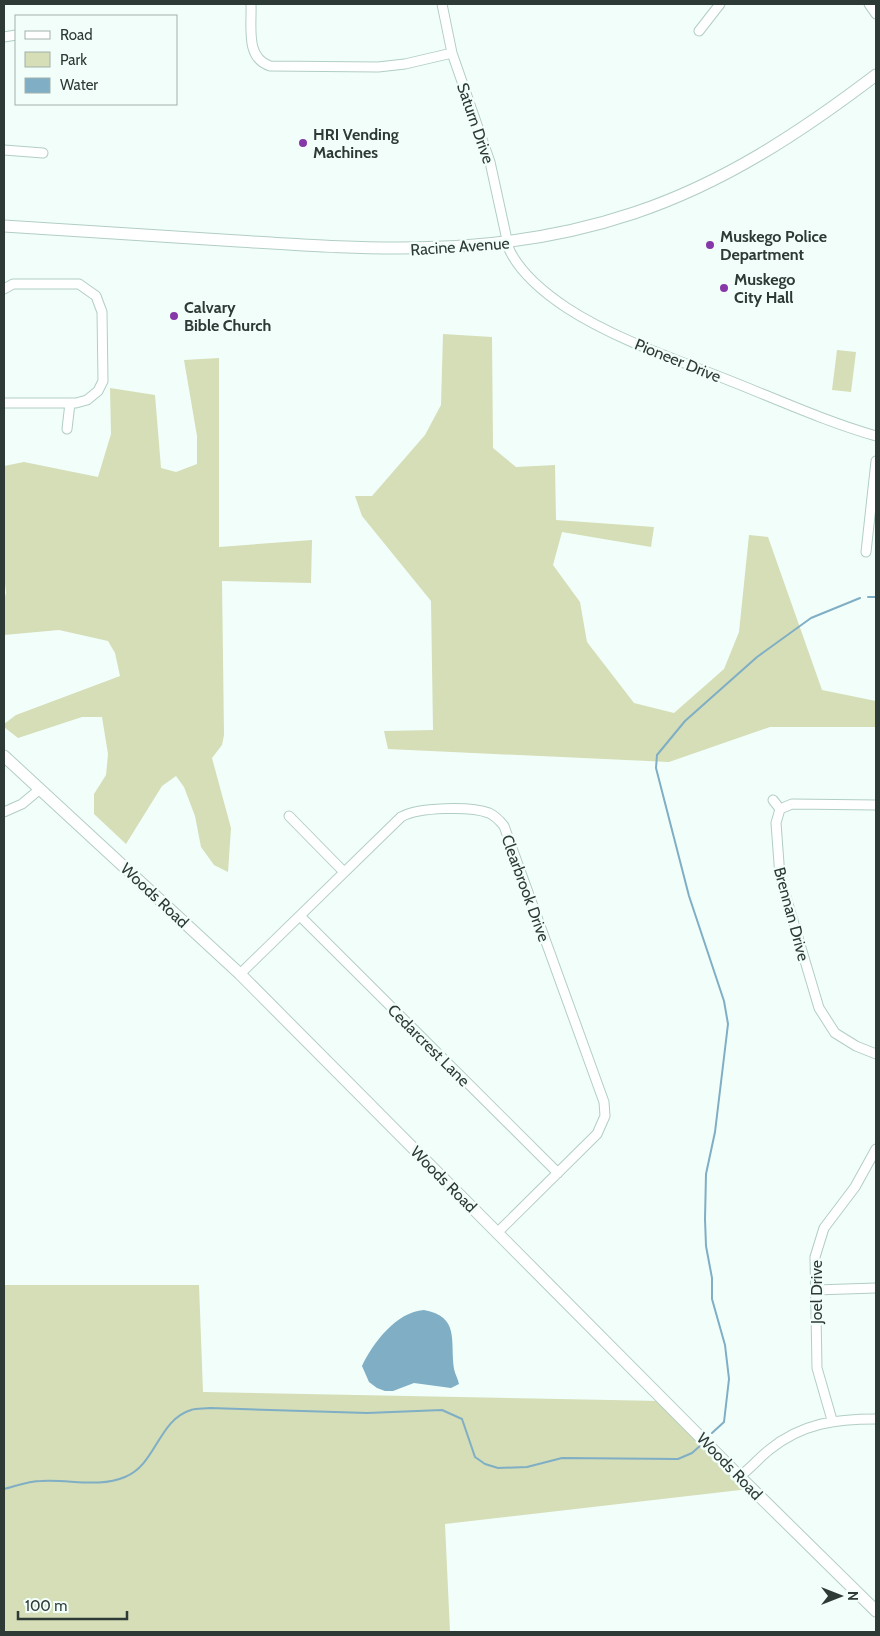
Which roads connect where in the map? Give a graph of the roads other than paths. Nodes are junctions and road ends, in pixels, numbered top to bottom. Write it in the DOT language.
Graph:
graph roads {
  1 [pos="251,4"];
  2 [pos="442,4"];
  3 [pos="720,4"];
  4 [pos="870,4"];
  5 [pos="876,14"];
  6 [pos="699,31"];
  7 [pos="452,53"];
  8 [pos="876,75"];
  9 [pos="4,150"];
  10 [pos="43,154"];
  11 [pos="4,226"];
  12 [pos="507,243"];
  13 [pos="4,289"];
  14 [pos="4,403"];
  15 [pos="70,404"];
  16 [pos="67,429"];
  17 [pos="876,436"];
  18 [pos="876,461"];
  19 [pos="866,552"];
  20 [pos="4,756"];
  21 [pos="40,789"];
  22 [pos="773,800"];
  23 [pos="876,805"];
  24 [pos="780,809"];
  25 [pos="4,812"];
  26 [pos="289,816"];
  27 [pos="344,872"];
  28 [pos="300,917"];
  29 [pos="240,974"];
  30 [pos="876,1054"];
  31 [pos="876,1149"];
  32 [pos="558,1173"];
  33 [pos="498,1232"];
  34 [pos="876,1288"];
  35 [pos="815,1290"];
  36 [pos="876,1418"];
  37 [pos="832,1420"];
  38 [pos="740,1476"];
  39 [pos="875,1607"];
  1 -- 7 [label="street"];
  2 -- 7 [label="street, Saturn Drive"];
  3 -- 6 [label="street"];
  4 -- 5 [label="street"];
  7 -- 12 [label="street, Saturn Drive"];
  8 -- 12 [label="street, Racine Avenue"];
  9 -- 10 [label="street"];
  11 -- 12 [label="street, Racine Avenue"];
  12 -- 17 [label="street, Pioneer Drive"];
  13 -- 15 [label="street"];
  14 -- 15 [label="street"];
  15 -- 16 [label="street"];
  18 -- 19 [label="street"];
  20 -- 21 [label="street, Woods Road"];
  21 -- 25 [label="street"];
  21 -- 29 [label="street, Woods Road"];
  22 -- 24 [label="street"];
  23 -- 24 [label="street"];
  24 -- 30 [label="street, Brennan Drive"];
  26 -- 27 [label="street"];
  27 -- 28 [label="street, Clearbrook Drive"];
  27 -- 32 [label="street, Clearbrook Drive"];
  28 -- 29 [label="street, Clearbrook Drive"];
  28 -- 32 [label="street, Cedarcrest Lane"];
  29 -- 33 [label="street, Woods Road"];
  31 -- 35 [label="street, Joel Drive"];
  32 -- 33 [label="street, Clearbrook Drive"];
  33 -- 38 [label="street, Woods Road"];
  34 -- 35 [label="street"];
  35 -- 37 [label="street, Joel Drive"];
  36 -- 37 [label="street"];
  37 -- 38 [label="street"];
  38 -- 39 [label="street, Woods Road"];
}
